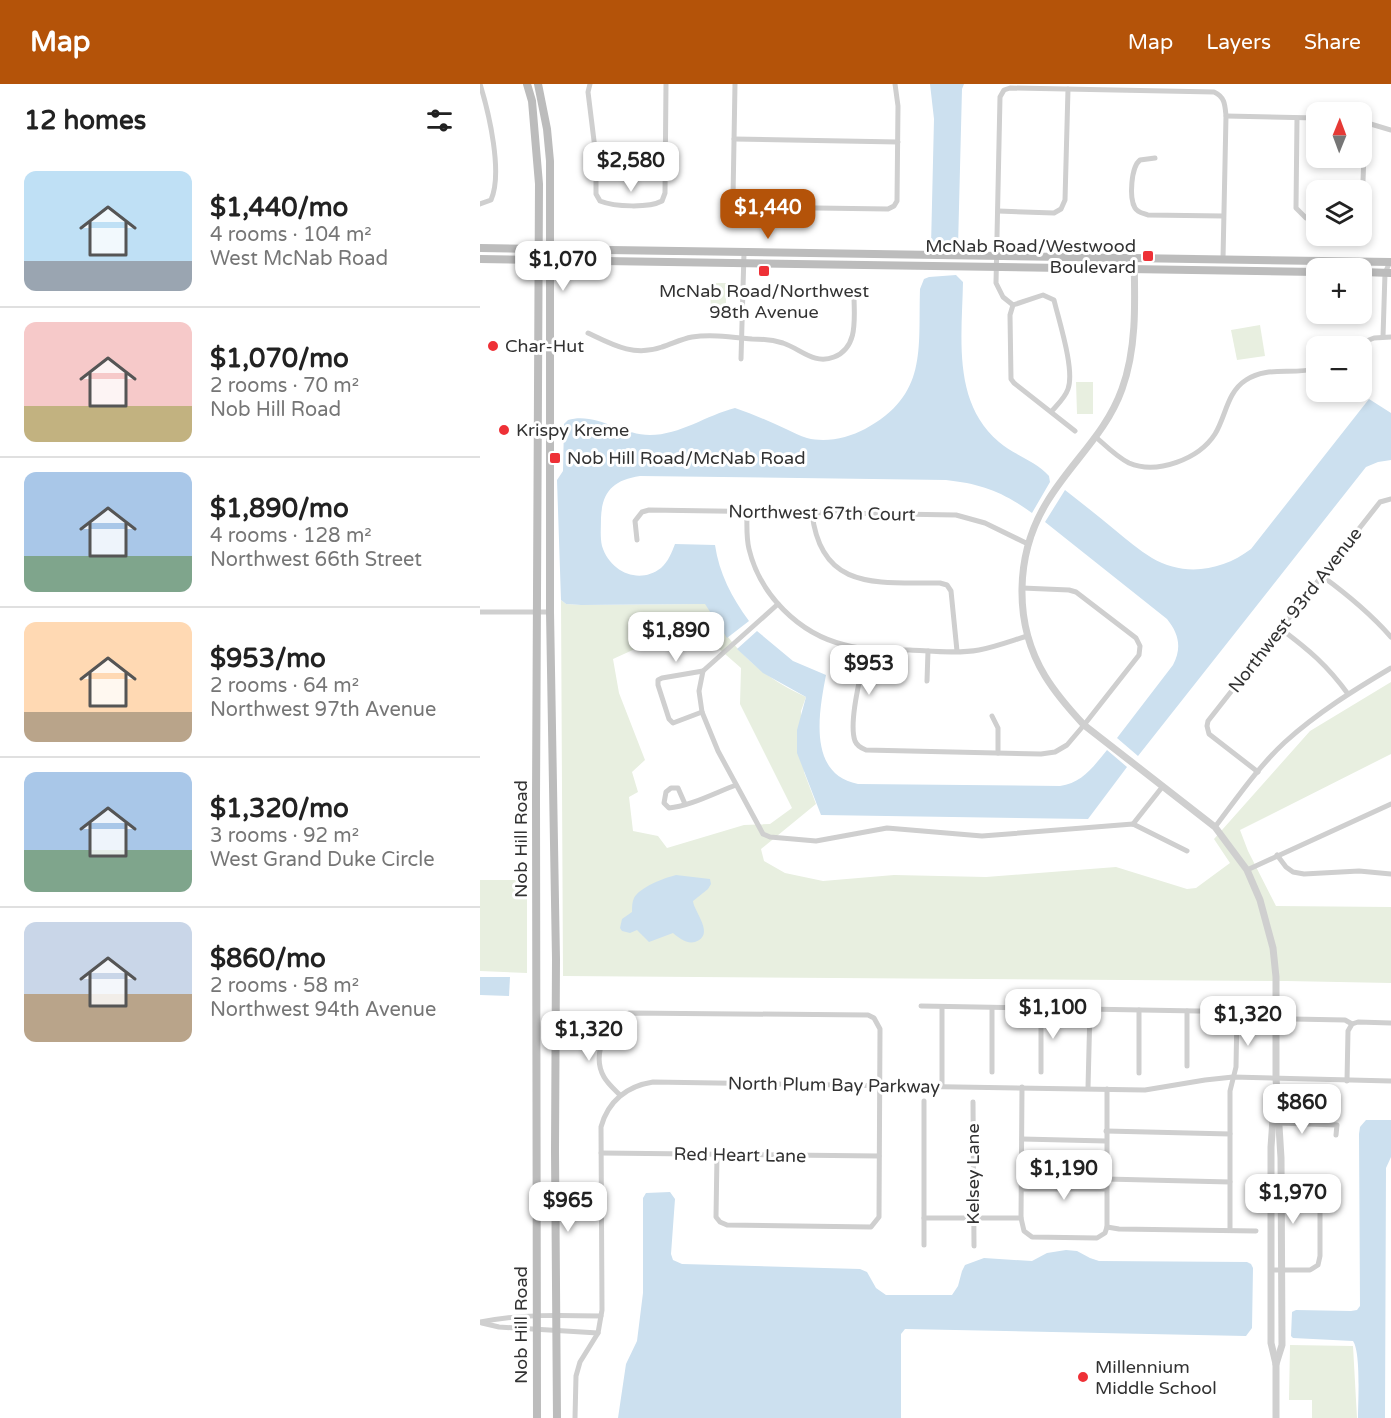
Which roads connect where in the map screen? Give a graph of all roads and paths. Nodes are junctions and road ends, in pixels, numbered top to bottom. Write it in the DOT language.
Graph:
graph roads {
  1 [pos="480,84"];
  2 [pos="527,84"];
  3 [pos="538,84"];
  4 [pos="590,84"];
  5 [pos="666,84"];
  6 [pos="735,84"];
  7 [pos="895,84"];
  8 [pos="1068,88"];
  9 [pos="1226,116"];
  10 [pos="1297,118"];
  11 [pos="1306,118"];
  12 [pos="1372,124"];
  13 [pos="1391,130"];
  14 [pos="734,139"];
  15 [pos="898,142"];
  16 [pos="1155,158"];
  17 [pos="480,204"];
  18 [pos="998,211"];
  19 [pos="1223,216"];
  20 [pos="1306,218"];
  21 [pos="480,248"];
  22 [pos="539,249"];
  23 [pos="550,249"];
  24 [pos="744,253"];
  25 [pos="997,256"];
  26 [pos="1134,258"];
  27 [pos="480,259"];
  28 [pos="539,260"];
  29 [pos="550,260"];
  30 [pos="1223,260"];
  31 [pos="744,263"];
  32 [pos="1391,263"];
  33 [pos="996,268"];
  34 [pos="1134,268"];
  35 [pos="1306,272"];
  36 [pos="1372,272"];
  37 [pos="1388,273"];
  38 [pos="854,296"];
  39 [pos="1013,305"];
  40 [pos="588,333"];
  41 [pos="1383,337"];
  42 [pos="1391,337"];
  43 [pos="742,338"];
  44 [pos="1372,339"];
  45 [pos="741,359"];
  46 [pos="1306,371"];
  47 [pos="1051,412"];
  48 [pos="1075,431"];
  49 [pos="1097,438"];
  50 [pos="1390,499"];
  51 [pos="747,512"];
  52 [pos="812,513"];
  53 [pos="637,540"];
  54 [pos="1028,544"];
  55 [pos="1322,576"];
  56 [pos="1022,588"];
  57 [pos="778,604"];
  58 [pos="480,612"];
  59 [pos="536,612"];
  60 [pos="550,612"];
  61 [pos="1281,629"];
  62 [pos="1027,636"];
  63 [pos="1391,638"];
  64 [pos="866,649"];
  65 [pos="928,651"];
  66 [pos="957,651"];
  67 [pos="1391,668"];
  68 [pos="703,671"];
  69 [pos="927,681"];
  70 [pos="1348,694"];
  71 [pos="702,712"];
  72 [pos="992,716"];
  73 [pos="1084,725"];
  74 [pos="998,753"];
  75 [pos="1258,772"];
  76 [pos="736,785"];
  77 [pos="1163,786"];
  78 [pos="685,804"];
  79 [pos="1391,804"];
  80 [pos="1133,824"];
  81 [pos="1215,827"];
  82 [pos="1187,851"];
  83 [pos="1277,855"];
  84 [pos="1247,870"];
  85 [pos="1391,874"];
  86 [pos="921,1006"];
  87 [pos="942,1007"];
  88 [pos="992,1008"];
  89 [pos="1041,1009"];
  90 [pos="1090,1009"];
  91 [pos="1139,1010"];
  92 [pos="1187,1011"];
  93 [pos="1237,1012"];
  94 [pos="1253,1012"];
  95 [pos="1293,1019"];
  96 [pos="1391,1023"];
  97 [pos="1352,1024"];
  98 [pos="1187,1066"];
  99 [pos="992,1072"];
  100 [pos="1041,1072"];
  101 [pos="1138,1073"];
  102 [pos="1233,1077"];
  103 [pos="1276,1078"];
  104 [pos="1347,1081"];
  105 [pos="1391,1081"];
  106 [pos="880,1085"];
  107 [pos="942,1086"];
  108 [pos="1022,1087"];
  109 [pos="1089,1088"];
  110 [pos="1107,1089"];
  111 [pos="620,1095"];
  112 [pos="924,1101"];
  113 [pos="973,1102"];
  114 [pos="1279,1123"];
  115 [pos="1106,1131"];
  116 [pos="1230,1134"];
  117 [pos="1336,1135"];
  118 [pos="1022,1139"];
  119 [pos="1106,1141"];
  120 [pos="601,1153"];
  121 [pos="717,1155"];
  122 [pos="879,1156"];
  123 [pos="1106,1179"];
  124 [pos="1281,1181"];
  125 [pos="1230,1182"];
  126 [pos="1271,1182"];
  127 [pos="1023,1189"];
  128 [pos="1106,1189"];
  129 [pos="924,1218"];
  130 [pos="973,1218"];
  131 [pos="1022,1218"];
  132 [pos="1107,1227"];
  133 [pos="1230,1230"];
  134 [pos="1256,1231"];
  135 [pos="924,1245"];
  136 [pos="974,1246"];
  137 [pos="1271,1270"];
  138 [pos="1281,1270"];
  139 [pos="556,1314"];
  140 [pos="601,1316"];
  141 [pos="536,1317"];
  142 [pos="536,1328"];
  143 [pos="556,1331"];
  144 [pos="598,1333"];
  145 [pos="1276,1364"];
  146 [pos="537,1418"];
  147 [pos="557,1418"];
  148 [pos="576,1418"];
  149 [pos="1276,1418"];
  1 -- 17 [label="street"];
  2 -- 22 [label="main road, Nob Hill Road"];
  3 -- 23 [label="main road, Nob Hill Road"];
  4 -- 5 [label="street"];
  6 -- 14 [label="street"];
  7 -- 15 [label="street"];
  8 -- 9 [label="street"];
  8 -- 18 [label="street"];
  8 -- 18 [label="street"];
  9 -- 10 [label="street"];
  9 -- 19 [label="street"];
  10 -- 11 [label="street"];
  10 -- 20 [label="street"];
  12 -- 13 [label="street"];
  14 -- 15 [label="street"];
  14 -- 15 [label="street"];
  16 -- 19 [label="street"];
  18 -- 25 [label="street"];
  19 -- 30 [label="street"];
  21 -- 22 [label="main road"];
  22 -- 23 [label="main road"];
  22 -- 28 [label="main road, Nob Hill Road"];
  23 -- 24 [label="main road"];
  23 -- 29 [label="main road, Nob Hill Road"];
  24 -- 25 [label="main road"];
  24 -- 31 [label="street"];
  25 -- 26 [label="main road"];
  25 -- 33 [label="street"];
  26 -- 30 [label="main road"];
  26 -- 34 [label="street"];
  27 -- 28 [label="main road"];
  28 -- 29 [label="main road"];
  28 -- 59 [label="main road, Nob Hill Road"];
  29 -- 31 [label="main road"];
  29 -- 60 [label="main road, Nob Hill Road"];
  30 -- 32 [label="main road"];
  31 -- 33 [label="main road"];
  31 -- 43 [label="street"];
  32 -- 37 [label="street"];
  33 -- 34 [label="main road"];
  33 -- 39 [label="street"];
  34 -- 35 [label="main road"];
  34 -- 49 [label="street"];
  36 -- 37 [label="main road"];
  37 -- 41 [label="street"];
  38 -- 43 [label="street"];
  39 -- 47 [label="street"];
  39 -- 47 [label="street"];
  40 -- 43 [label="street"];
  41 -- 42 [label="street"];
  41 -- 44 [label="street"];
  43 -- 45 [label="street"];
  46 -- 49 [label="street"];
  47 -- 48 [label="street"];
  49 -- 54 [label="street"];
  50 -- 55 [label="street, Northwest 93rd Avenue"];
  51 -- 52 [label="street, Northwest 67th Court"];
  51 -- 53 [label="street, Northwest 67th Court"];
  51 -- 57 [label="street"];
  52 -- 54 [label="street, Northwest 67th Court"];
  52 -- 66 [label="street"];
  54 -- 56 [label="street"];
  55 -- 61 [label="street, Northwest 93rd Avenue"];
  55 -- 63 [label="street"];
  56 -- 62 [label="street"];
  56 -- 73 [label="street"];
  57 -- 64 [label="street"];
  57 -- 68 [label="street"];
  58 -- 59 [label="street"];
  59 -- 60 [label="street"];
  59 -- 141 [label="main road, Nob Hill Road"];
  60 -- 139 [label="main road, Nob Hill Road"];
  61 -- 70 [label="street"];
  61 -- 75 [label="street, Northwest 93rd Avenue"];
  62 -- 66 [label="street"];
  62 -- 73 [label="street"];
  64 -- 65 [label="street"];
  64 -- 74 [label="street"];
  65 -- 66 [label="street"];
  65 -- 69 [label="street"];
  67 -- 70 [label="street"];
  68 -- 71 [label="street"];
  68 -- 71 [label="street"];
  70 -- 75 [label="street"];
  71 -- 76 [label="street"];
  72 -- 74 [label="street"];
  73 -- 74 [label="street"];
  73 -- 77 [label="street"];
  75 -- 81 [label="street"];
  76 -- 78 [label="street"];
  76 -- 80 [label="street"];
  77 -- 80 [label="street"];
  77 -- 81 [label="street"];
  78 -- 78 [label="street"];
  79 -- 83 [label="street"];
  80 -- 82 [label="street"];
  81 -- 84 [label="street"];
  83 -- 84 [label="street"];
  83 -- 85 [label="street"];
  84 -- 103 [label="street"];
  86 -- 87 [label="street"];
  87 -- 88 [label="street"];
  87 -- 107 [label="street"];
  88 -- 89 [label="street"];
  88 -- 99 [label="street"];
  89 -- 90 [label="street"];
  89 -- 100 [label="street"];
  90 -- 91 [label="street"];
  90 -- 109 [label="street"];
  91 -- 92 [label="street"];
  91 -- 101 [label="street"];
  92 -- 93 [label="street"];
  92 -- 98 [label="street"];
  93 -- 94 [label="street"];
  93 -- 102 [label="street"];
  95 -- 97 [label="street"];
  96 -- 97 [label="street"];
  97 -- 104 [label="street"];
  102 -- 103 [label="street, North Plum Bay Parkway"];
  102 -- 110 [label="street, North Plum Bay Parkway"];
  102 -- 116 [label="street"];
  103 -- 104 [label="street, North Plum Bay Parkway"];
  103 -- 114 [label="street"];
  103 -- 126 [label="street"];
  104 -- 105 [label="street, North Plum Bay Parkway"];
  106 -- 107 [label="street, North Plum Bay Parkway"];
  106 -- 111 [label="street, North Plum Bay Parkway"];
  106 -- 111 [label="street"];
  106 -- 122 [label="street"];
  107 -- 108 [label="street, North Plum Bay Parkway"];
  108 -- 109 [label="street, North Plum Bay Parkway"];
  108 -- 118 [label="street"];
  109 -- 110 [label="street, North Plum Bay Parkway"];
  110 -- 115 [label="street"];
  111 -- 120 [label="street"];
  112 -- 129 [label="street"];
  113 -- 130 [label="street, Kelsey Lane"];
  114 -- 117 [label="street"];
  114 -- 124 [label="street"];
  115 -- 116 [label="street"];
  115 -- 119 [label="street"];
  116 -- 125 [label="street"];
  118 -- 119 [label="street"];
  118 -- 127 [label="street"];
  119 -- 123 [label="street"];
  120 -- 121 [label="street, Red Heart Lane"];
  120 -- 140 [label="street"];
  121 -- 122 [label="street, Red Heart Lane"];
  121 -- 122 [label="street"];
  123 -- 125 [label="street"];
  123 -- 128 [label="street"];
  124 -- 126 [label="street"];
  124 -- 138 [label="street"];
  124 -- 138 [label="street"];
  125 -- 133 [label="street"];
  126 -- 137 [label="street"];
  127 -- 128 [label="street"];
  127 -- 131 [label="street"];
  128 -- 132 [label="street"];
  129 -- 130 [label="street"];
  129 -- 135 [label="street"];
  130 -- 131 [label="street"];
  130 -- 136 [label="street, Kelsey Lane"];
  131 -- 132 [label="street"];
  132 -- 133 [label="street"];
  133 -- 134 [label="street"];
  137 -- 138 [label="street"];
  137 -- 145 [label="street"];
  138 -- 145 [label="street"];
  139 -- 140 [label="street"];
  139 -- 141 [label="street"];
  139 -- 143 [label="main road, Nob Hill Road"];
  140 -- 144 [label="street"];
  141 -- 142 [label="main road, Nob Hill Road"];
  141 -- 142 [label="street"];
  142 -- 143 [label="street"];
  142 -- 146 [label="main road, Nob Hill Road"];
  143 -- 144 [label="street"];
  143 -- 147 [label="main road, Nob Hill Road"];
  144 -- 148 [label="street"];
  145 -- 149 [label="street"];
}
